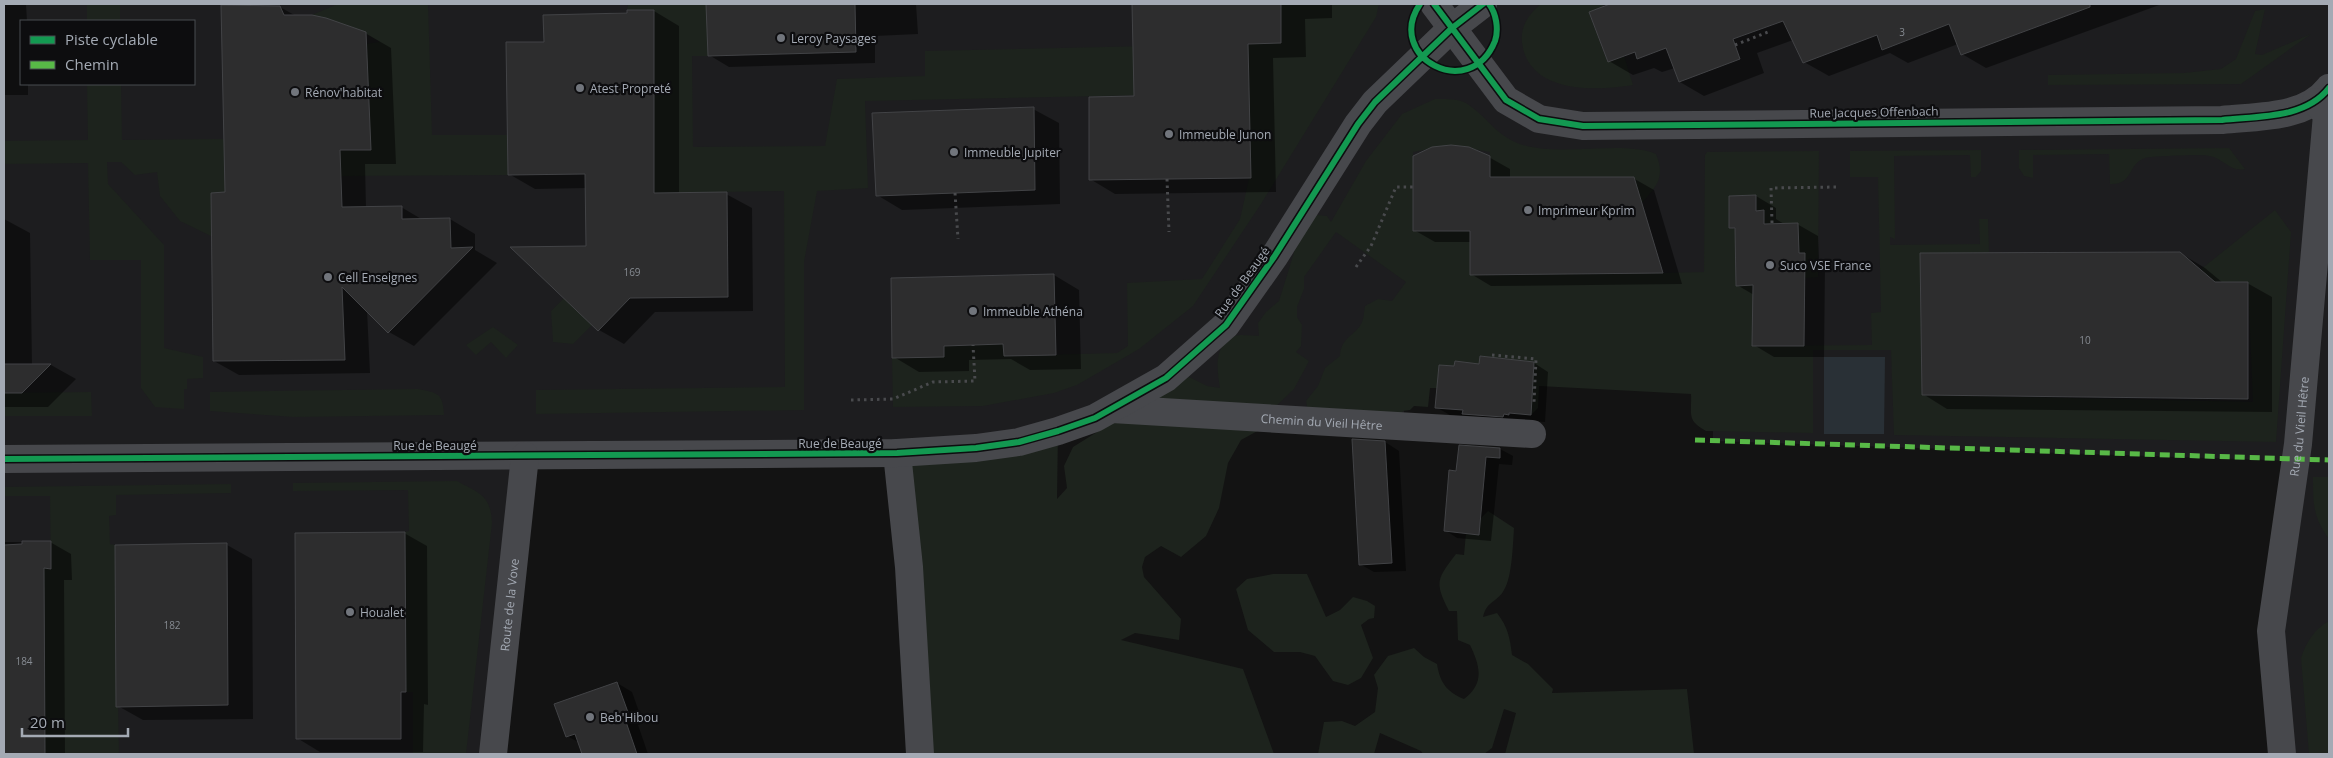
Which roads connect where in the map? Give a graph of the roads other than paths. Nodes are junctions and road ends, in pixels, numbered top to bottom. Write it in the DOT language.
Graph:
graph roads {
  1 [pos="1434,4"];
  2 [pos="1483,4"];
  3 [pos="1452,28"];
  4 [pos="2322,95"];
  5 [pos="1112,408"];
  6 [pos="1532,434"];
  7 [pos="897,453"];
  8 [pos="525,456"];
  9 [pos="4,459"];
  10 [pos="493,754"];
  11 [pos="920,754"];
  12 [pos="2282,754"];
  1 -- 3 [label="street, Rue Jacques Offenbach"];
  2 -- 3 [label="street, Rue de Beaugé"];
  3 -- 4 [label="street, Rue Jacques Offenbach"];
  3 -- 5 [label="street, Rue de Beaugé"];
  4 -- 12 [label="street, Rue du Vieil Hêtre"];
  5 -- 6 [label="street, Chemin du Vieil Hêtre"];
  5 -- 7 [label="street, Rue de Beaugé"];
  7 -- 8 [label="street, Rue de Beaugé"];
  7 -- 11 [label="street"];
  8 -- 9 [label="street, Rue de Beaugé"];
  8 -- 10 [label="street, Route de la Vove"];
}
